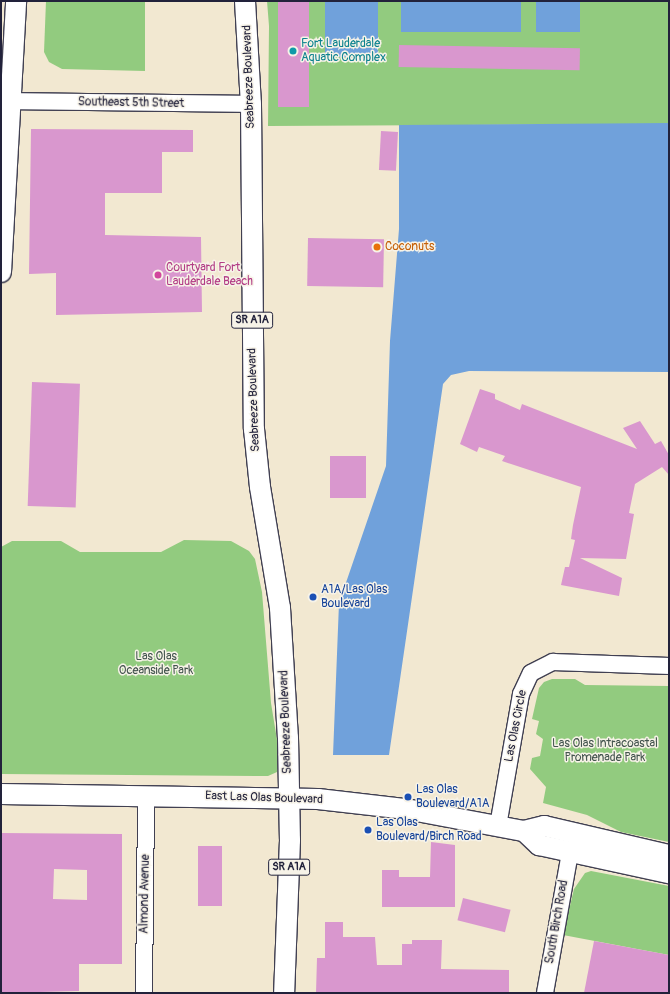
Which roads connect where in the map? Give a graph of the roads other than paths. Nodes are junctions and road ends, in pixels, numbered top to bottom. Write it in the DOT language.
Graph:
graph roads {
  1 [pos="16,1"];
  2 [pos="245,1"];
  3 [pos="10,101"];
  4 [pos="251,104"];
  5 [pos="1,272"];
  6 [pos="669,666"];
  7 [pos="1,794"];
  8 [pos="146,796"];
  9 [pos="289,798"];
  10 [pos="498,826"];
  11 [pos="524,831"];
  12 [pos="570,852"];
  13 [pos="626,854"];
  14 [pos="669,855"];
  15 [pos="669,873"];
  16 [pos="144,993"];
  17 [pos="284,993"];
  18 [pos="544,993"];
  1 -- 3 [label="main road"];
  2 -- 4 [label="main road, Seabreeze Boulevard / SR A1A"];
  3 -- 4 [label="street, Southeast 5th Street"];
  3 -- 5 [label="main road"];
  4 -- 9 [label="main road, Seabreeze Boulevard / SR A1A"];
  6 -- 10 [label="street, Las Olas Circle"];
  7 -- 8 [label="main road, East Las Olas Boulevard"];
  8 -- 9 [label="main road, East Las Olas Boulevard"];
  8 -- 16 [label="street, Almond Avenue"];
  9 -- 10 [label="main road, East Las Olas Boulevard"];
  9 -- 17 [label="main road, SR A1A"];
  10 -- 11 [label="main road, East Las Olas Boulevard"];
  11 -- 12 [label="main road, East Las Olas Boulevard"];
  11 -- 13 [label="main road, East Las Olas Boulevard"];
  12 -- 13 [label="main road, East Las Olas Boulevard"];
  12 -- 18 [label="street, South Birch Road"];
  13 -- 14 [label="main road, East Las Olas Boulevard"];
  13 -- 15 [label="main road, East Las Olas Boulevard"];
}
